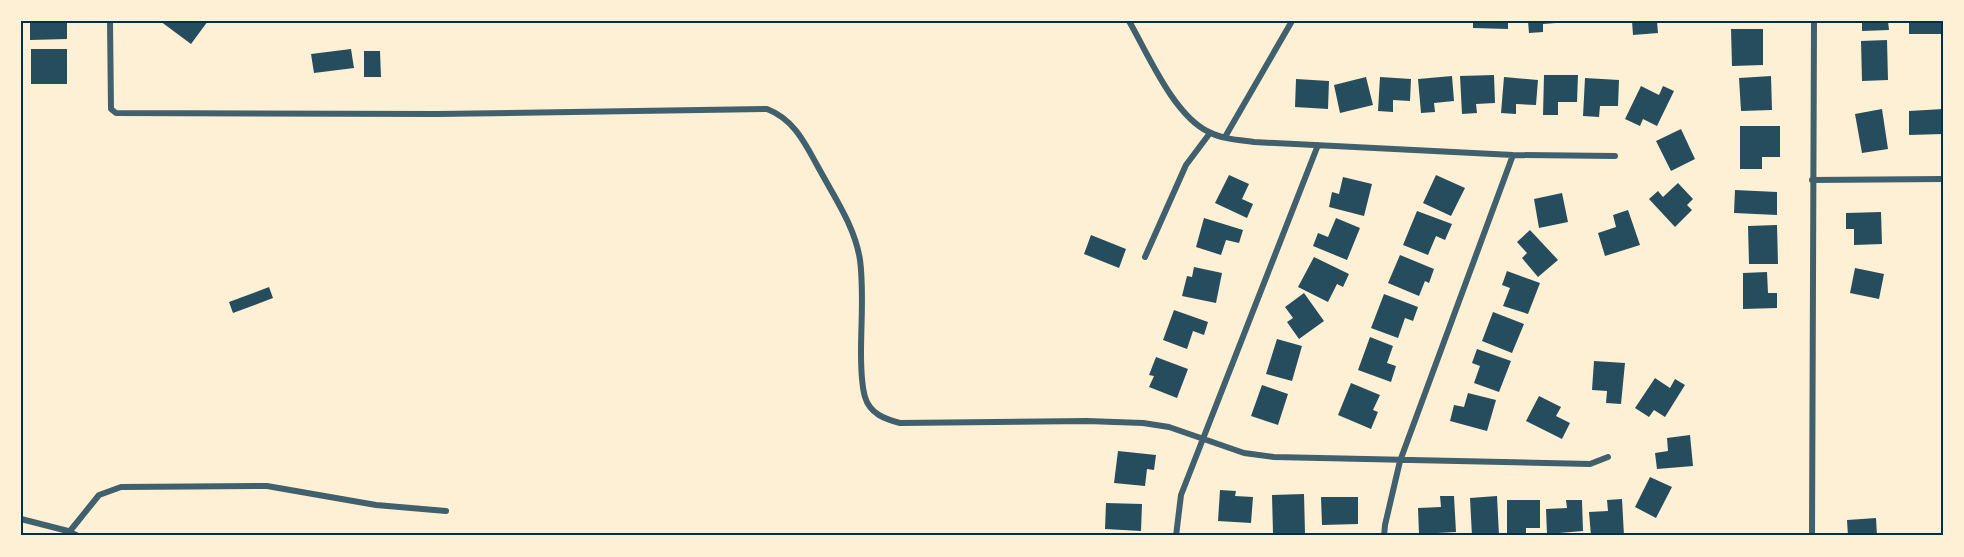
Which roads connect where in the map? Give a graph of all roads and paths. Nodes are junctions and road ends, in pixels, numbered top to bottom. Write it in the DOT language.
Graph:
graph roads {
  1 [pos="110,21"];
  2 [pos="1129,21"];
  3 [pos="1292,21"];
  4 [pos="1814,21"];
  5 [pos="1209,133"];
  6 [pos="1225,137"];
  7 [pos="1318,145"];
  8 [pos="1513,155"];
  9 [pos="1615,156"];
  10 [pos="1943,179"];
  11 [pos="1812,180"];
  12 [pos="1145,257"];
  13 [pos="1202,439"];
  14 [pos="1608,457"];
  15 [pos="1400,461"];
  16 [pos="446,511"];
  17 [pos="21,519"];
  18 [pos="67,534"];
  19 [pos="78,536"];
  20 [pos="1176,536"];
  21 [pos="1384,536"];
  22 [pos="1812,536"];
  1 -- 13 [label="street"];
  2 -- 5 [label="street"];
  3 -- 6 [label="street"];
  4 -- 11 [label="street"];
  5 -- 6 [label="street"];
  5 -- 12 [label="street"];
  6 -- 7 [label="street"];
  7 -- 8 [label="street"];
  7 -- 13 [label="street"];
  8 -- 9 [label="street"];
  8 -- 15 [label="street"];
  10 -- 11 [label="street"];
  11 -- 22 [label="street"];
  13 -- 15 [label="street"];
  13 -- 20 [label="street"];
  14 -- 15 [label="street"];
  15 -- 21 [label="street"];
  16 -- 18 [label="street"];
  17 -- 18 [label="street"];
  18 -- 19 [label="street"];
}
